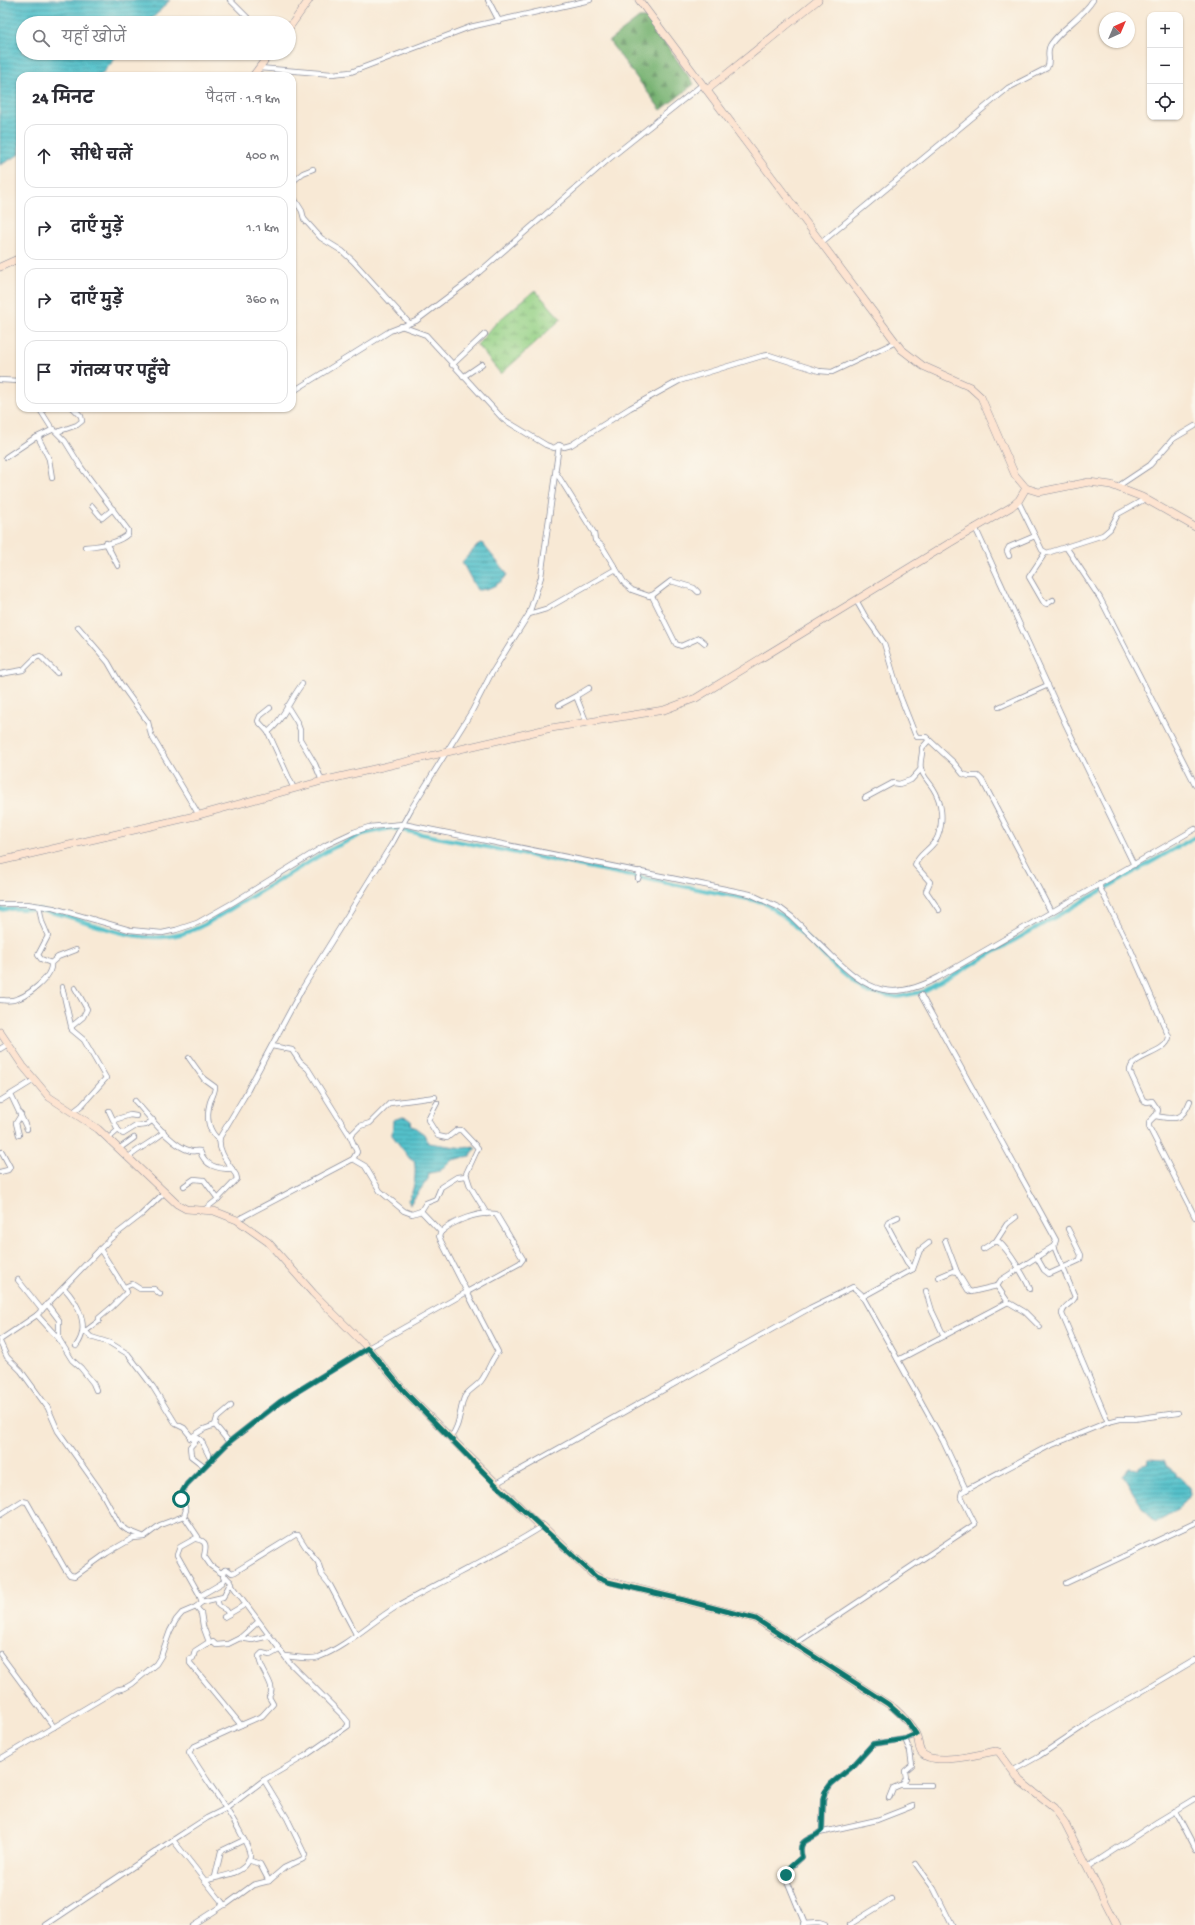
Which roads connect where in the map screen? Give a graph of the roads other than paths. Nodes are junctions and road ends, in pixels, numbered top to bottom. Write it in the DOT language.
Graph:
graph roads {
  1 [pos="230,0"];
  2 [pos="309,0"];
  3 [pos="488,0"];
  4 [pos="590,0"];
  5 [pos="639,0"];
  6 [pos="818,0"];
  7 [pos="1093,0"];
  8 [pos="246,16"];
  9 [pos="296,18"];
  10 [pos="499,21"];
  11 [pos="265,60"];
  12 [pos="259,68"];
  13 [pos="256,72"];
  14 [pos="703,84"];
  15 [pos="707,90"];
  16 [pos="313,169"];
  17 [pos="296,179"];
  18 [pos="296,201"];
  19 [pos="822,242"];
  20 [pos="16,260"];
  21 [pos="0,267"];
  22 [pos="409,323"];
  23 [pos="401,326"];
  24 [pos="484,334"];
  25 [pos="896,342"];
  26 [pos="482,364"];
  27 [pos="452,365"];
  28 [pos="463,377"];
  29 [pos="0,380"];
  30 [pos="16,381"];
  31 [pos="296,390"];
  32 [pos="42,412"];
  33 [pos="77,412"];
  34 [pos="1195,426"];
  35 [pos="56,430"];
  36 [pos="38,437"];
  37 [pos="559,445"];
  38 [pos="6,457"];
  39 [pos="556,473"];
  40 [pos="52,478"];
  41 [pos="1117,486"];
  42 [pos="1026,488"];
  43 [pos="1146,499"];
  44 [pos="1018,501"];
  45 [pos="92,506"];
  46 [pos="113,509"];
  47 [pos="975,527"];
  48 [pos="1195,527"];
  49 [pos="1035,536"];
  50 [pos="106,543"];
  51 [pos="85,547"];
  52 [pos="1066,547"];
  53 [pos="1045,554"];
  54 [pos="1009,556"];
  55 [pos="118,566"];
  56 [pos="616,569"];
  57 [pos="698,592"];
  58 [pos="652,596"];
  59 [pos="856,600"];
  60 [pos="1053,600"];
  61 [pos="529,614"];
  62 [pos="78,627"];
  63 [pos="705,643"];
  64 [pos="57,673"];
  65 [pos="0,674"];
  66 [pos="302,684"];
  67 [pos="1048,685"];
  68 [pos="589,688"];
  69 [pos="576,696"];
  70 [pos="559,705"];
  71 [pos="287,706"];
  72 [pos="999,707"];
  73 [pos="270,708"];
  74 [pos="586,721"];
  75 [pos="268,732"];
  76 [pos="929,740"];
  77 [pos="447,752"];
  78 [pos="921,769"];
  79 [pos="322,781"];
  80 [pos="1195,784"];
  81 [pos="288,790"];
  82 [pos="865,798"];
  83 [pos="199,815"];
  84 [pos="402,825"];
  85 [pos="1195,829"];
  86 [pos="0,861"];
  87 [pos="1134,865"];
  88 [pos="1101,888"];
  89 [pos="0,904"];
  90 [pos="39,907"];
  91 [pos="939,910"];
  92 [pos="1051,912"];
  93 [pos="76,950"];
  94 [pos="51,963"];
  95 [pos="62,987"];
  96 [pos="75,988"];
  97 [pos="921,995"];
  98 [pos="0,1000"];
  99 [pos="71,1027"];
  100 [pos="0,1032"];
  101 [pos="8,1044"];
  102 [pos="272,1046"];
  103 [pos="0,1049"];
  104 [pos="189,1058"];
  105 [pos="34,1080"];
  106 [pos="11,1095"];
  107 [pos="435,1097"];
  108 [pos="0,1101"];
  109 [pos="135,1101"];
  110 [pos="1190,1101"];
  111 [pos="437,1103"];
  112 [pos="109,1111"];
  113 [pos="73,1112"];
  114 [pos="21,1115"];
  115 [pos="136,1116"];
  116 [pos="1156,1116"];
  117 [pos="114,1120"];
  118 [pos="153,1120"];
  119 [pos="27,1129"];
  120 [pos="118,1130"];
  121 [pos="164,1132"];
  122 [pos="19,1135"];
  123 [pos="350,1136"];
  124 [pos="109,1138"];
  125 [pos="134,1138"];
  126 [pos="219,1140"];
  127 [pos="120,1148"];
  128 [pos="2,1152"];
  129 [pos="129,1157"];
  130 [pos="353,1159"];
  131 [pos="232,1169"];
  132 [pos="0,1172"];
  133 [pos="467,1176"];
  134 [pos="184,1186"];
  135 [pos="165,1192"];
  136 [pos="218,1199"];
  137 [pos="204,1210"];
  138 [pos="421,1211"];
  139 [pos="487,1214"];
  140 [pos="898,1217"];
  141 [pos="1016,1217"];
  142 [pos="1195,1217"];
  143 [pos="237,1220"];
  144 [pos="1068,1229"];
  145 [pos="441,1232"];
  146 [pos="945,1240"];
  147 [pos="996,1241"];
  148 [pos="929,1243"];
  149 [pos="1054,1246"];
  150 [pos="983,1249"];
  151 [pos="100,1250"];
  152 [pos="1036,1256"];
  153 [pos="1063,1268"];
  154 [pos="913,1269"];
  155 [pos="1018,1270"];
  156 [pos="957,1272"];
  157 [pos="939,1277"];
  158 [pos="18,1280"];
  159 [pos="997,1286"];
  160 [pos="125,1287"];
  161 [pos="64,1288"];
  162 [pos="1030,1289"];
  163 [pos="926,1291"];
  164 [pos="467,1292"];
  165 [pos="160,1294"];
  166 [pos="862,1297"];
  167 [pos="1008,1302"];
  168 [pos="48,1304"];
  169 [pos="42,1310"];
  170 [pos="37,1316"];
  171 [pos="1040,1326"];
  172 [pos="84,1332"];
  173 [pos="944,1336"];
  174 [pos="59,1339"];
  175 [pos="0,1341"];
  176 [pos="76,1346"];
  177 [pos="368,1348"];
  178 [pos="898,1360"];
  179 [pos="96,1390"];
  180 [pos="231,1406"];
  181 [pos="1178,1413"];
  182 [pos="1108,1422"];
  183 [pos="215,1425"];
  184 [pos="190,1438"];
  185 [pos="198,1438"];
  186 [pos="450,1438"];
  187 [pos="229,1442"];
  188 [pos="211,1460"];
  189 [pos="204,1466"];
  190 [pos="495,1484"];
  191 [pos="966,1490"];
  192 [pos="0,1515"];
  193 [pos="184,1516"];
  194 [pos="1195,1523"];
  195 [pos="543,1526"];
  196 [pos="144,1537"];
  197 [pos="196,1539"];
  198 [pos="224,1570"];
  199 [pos="226,1577"];
  200 [pos="1066,1583"];
  201 [pos="229,1586"];
  202 [pos="200,1596"];
  203 [pos="217,1599"];
  204 [pos="202,1602"];
  205 [pos="246,1604"];
  206 [pos="196,1607"];
  207 [pos="229,1614"];
  208 [pos="224,1617"];
  209 [pos="258,1622"];
  210 [pos="356,1634"];
  211 [pos="269,1636"];
  212 [pos="240,1638"];
  213 [pos="208,1644"];
  214 [pos="795,1644"];
  215 [pos="279,1650"];
  216 [pos="0,1654"];
  217 [pos="287,1659"];
  218 [pos="1195,1660"];
  219 [pos="241,1726"];
  220 [pos="54,1727"];
  221 [pos="916,1734"];
  222 [pos="905,1739"];
  223 [pos="0,1759"];
  224 [pos="1012,1771"];
  225 [pos="264,1780"];
  226 [pos="903,1784"];
  227 [pos="931,1785"];
  228 [pos="889,1798"];
  229 [pos="1195,1799"];
  230 [pos="913,1806"];
  231 [pos="226,1808"];
  232 [pos="1175,1811"];
  233 [pos="819,1833"];
  234 [pos="173,1840"];
  235 [pos="244,1840"];
  236 [pos="1195,1849"];
  237 [pos="248,1860"];
  238 [pos="916,1864"];
  239 [pos="1088,1867"];
  240 [pos="215,1877"];
  241 [pos="205,1881"];
  242 [pos="269,1881"];
  243 [pos="891,1899"];
  244 [pos="222,1902"];
  245 [pos="803,1924"];
  246 [pos="46,1925"];
  247 [pos="192,1925"];
  248 [pos="825,1925"];
  249 [pos="849,1925"];
  250 [pos="952,1925"];
  251 [pos="1117,1925"];
  1 -- 8 [label="street"];
  2 -- 9 [label="street"];
  3 -- 10 [label="street"];
  4 -- 10 [label="street"];
  5 -- 14 [label="street"];
  6 -- 15 [label="street"];
  7 -- 19 [label="street"];
  10 -- 12 [label="street"];
  11 -- 12 [label="street"];
  12 -- 13 [label="street"];
  14 -- 15 [label="street"];
  14 -- 22 [label="street"];
  15 -- 19 [label="street"];
  16 -- 17 [label="street"];
  18 -- 22 [label="street"];
  19 -- 25 [label="street"];
  20 -- 21 [label="street"];
  22 -- 23 [label="street"];
  23 -- 27 [label="street"];
  23 -- 31 [label="street"];
  24 -- 27 [label="street"];
  25 -- 37 [label="street"];
  25 -- 42 [label="street"];
  26 -- 28 [label="street"];
  27 -- 28 [label="street"];
  28 -- 37 [label="street"];
  29 -- 30 [label="street"];
  32 -- 35 [label="street"];
  33 -- 35 [label="street"];
  34 -- 41 [label="street"];
  35 -- 36 [label="street"];
  35 -- 46 [label="street"];
  36 -- 38 [label="street"];
  36 -- 40 [label="street"];
  37 -- 39 [label="street"];
  39 -- 56 [label="street"];
  39 -- 61 [label="street"];
  41 -- 42 [label="street"];
  41 -- 43 [label="street"];
  42 -- 44 [label="street"];
  43 -- 48 [label="street"];
  43 -- 52 [label="street"];
  44 -- 47 [label="street"];
  44 -- 49 [label="street"];
  45 -- 46 [label="street"];
  46 -- 50 [label="street"];
  47 -- 59 [label="street"];
  47 -- 67 [label="street"];
  49 -- 53 [label="street"];
  49 -- 54 [label="street"];
  50 -- 51 [label="street"];
  50 -- 55 [label="street"];
  52 -- 53 [label="street"];
  52 -- 80 [label="street"];
  53 -- 60 [label="street"];
  56 -- 58 [label="street"];
  56 -- 61 [label="street"];
  57 -- 58 [label="street"];
  58 -- 63 [label="street"];
  59 -- 74 [label="street"];
  59 -- 76 [label="street"];
  61 -- 77 [label="street"];
  62 -- 83 [label="street"];
  64 -- 65 [label="street"];
  66 -- 71 [label="street"];
  67 -- 72 [label="street"];
  67 -- 87 [label="street"];
  68 -- 69 [label="street"];
  69 -- 70 [label="street"];
  69 -- 74 [label="street"];
  71 -- 75 [label="street"];
  71 -- 79 [label="street"];
  73 -- 75 [label="street"];
  74 -- 77 [label="street"];
  75 -- 81 [label="street"];
  76 -- 78 [label="street"];
  76 -- 92 [label="street"];
  77 -- 79 [label="street"];
  77 -- 84 [label="street"];
  78 -- 82 [label="street"];
  78 -- 91 [label="street"];
  79 -- 81 [label="street"];
  81 -- 83 [label="street"];
  83 -- 86 [label="street"];
  84 -- 90 [label="street"];
  84 -- 92 [label="street"];
  84 -- 102 [label="street"];
  85 -- 87 [label="street"];
  87 -- 88 [label="street"];
  88 -- 92 [label="street"];
  88 -- 116 [label="street"];
  89 -- 90 [label="street"];
  90 -- 94 [label="street"];
  93 -- 94 [label="street"];
  94 -- 98 [label="street"];
  95 -- 99 [label="street"];
  96 -- 99 [label="street"];
  97 -- 149 [label="street"];
  99 -- 113 [label="street"];
  100 -- 101 [label="street"];
  101 -- 103 [label="street"];
  101 -- 105 [label="street"];
  102 -- 123 [label="street"];
  102 -- 126 [label="street"];
  104 -- 126 [label="street"];
  105 -- 106 [label="street"];
  105 -- 113 [label="street"];
  106 -- 108 [label="street"];
  106 -- 114 [label="street"];
  107 -- 123 [label="street"];
  109 -- 118 [label="street"];
  110 -- 116 [label="street"];
  111 -- 133 [label="street"];
  112 -- 117 [label="street"];
  113 -- 124 [label="street"];
  114 -- 119 [label="street"];
  114 -- 122 [label="street"];
  115 -- 117 [label="street"];
  116 -- 142 [label="street"];
  117 -- 120 [label="street"];
  118 -- 120 [label="street"];
  118 -- 121 [label="street"];
  120 -- 124 [label="street"];
  121 -- 129 [label="street"];
  121 -- 131 [label="street"];
  123 -- 130 [label="street"];
  124 -- 127 [label="street"];
  125 -- 127 [label="street"];
  126 -- 131 [label="street"];
  127 -- 129 [label="street"];
  128 -- 132 [label="street"];
  129 -- 135 [label="street"];
  130 -- 138 [label="street"];
  130 -- 143 [label="street"];
  131 -- 136 [label="street"];
  133 -- 138 [label="street"];
  133 -- 139 [label="street"];
  134 -- 136 [label="street"];
  135 -- 137 [label="street"];
  135 -- 151 [label="street"];
  136 -- 137 [label="street"];
  137 -- 143 [label="street"];
  138 -- 145 [label="street"];
  139 -- 145 [label="street"];
  139 -- 164 [label="street"];
  140 -- 154 [label="street"];
  141 -- 147 [label="street"];
  143 -- 177 [label="street"];
  144 -- 153 [label="street"];
  145 -- 164 [label="street"];
  146 -- 156 [label="street"];
  147 -- 150 [label="street"];
  147 -- 155 [label="street"];
  148 -- 154 [label="street"];
  149 -- 152 [label="street"];
  149 -- 153 [label="street"];
  151 -- 160 [label="street"];
  151 -- 161 [label="street"];
  152 -- 153 [label="street"];
  152 -- 155 [label="street"];
  153 -- 182 [label="street"];
  154 -- 166 [label="street"];
  155 -- 159 [label="street"];
  155 -- 162 [label="street"];
  156 -- 157 [label="street"];
  156 -- 159 [label="street"];
  158 -- 169 [label="street"];
  159 -- 167 [label="street"];
  160 -- 165 [label="street"];
  160 -- 172 [label="street"];
  161 -- 168 [label="street"];
  161 -- 172 [label="street"];
  163 -- 173 [label="street"];
  164 -- 177 [label="street"];
  164 -- 186 [label="street"];
  166 -- 178 [label="street"];
  166 -- 190 [label="street"];
  167 -- 171 [label="street"];
  167 -- 173 [label="street"];
  168 -- 169 [label="street"];
  168 -- 174 [label="street"];
  169 -- 170 [label="street"];
  170 -- 174 [label="street"];
  170 -- 175 [label="street"];
  172 -- 176 [label="street"];
  172 -- 184 [label="street"];
  173 -- 178 [label="street"];
  174 -- 179 [label="street"];
  175 -- 196 [label="street"];
  177 -- 186 [label="street"];
  177 -- 187 [label="street"];
  178 -- 191 [label="street"];
  180 -- 183 [label="street"];
  181 -- 182 [label="street"];
  182 -- 191 [label="street"];
  183 -- 184 [label="street"];
  183 -- 187 [label="street"];
  184 -- 185 [label="street"];
  185 -- 188 [label="street"];
  185 -- 189 [label="street"];
  186 -- 190 [label="street"];
  187 -- 188 [label="street"];
  188 -- 189 [label="street"];
  189 -- 193 [label="street"];
  190 -- 195 [label="street"];
  191 -- 214 [label="street"];
  192 -- 196 [label="street"];
  193 -- 196 [label="street"];
  193 -- 197 [label="street"];
  194 -- 200 [label="street"];
  195 -- 210 [label="street"];
  195 -- 214 [label="street"];
  197 -- 198 [label="street"];
  197 -- 202 [label="street"];
  198 -- 199 [label="street"];
  198 -- 210 [label="street"];
  199 -- 201 [label="street"];
  199 -- 202 [label="street"];
  201 -- 203 [label="street"];
  201 -- 205 [label="street"];
  202 -- 204 [label="street"];
  203 -- 204 [label="street"];
  203 -- 207 [label="street"];
  204 -- 206 [label="street"];
  205 -- 207 [label="street"];
  205 -- 209 [label="street"];
  206 -- 213 [label="street"];
  206 -- 220 [label="street"];
  207 -- 208 [label="street"];
  209 -- 211 [label="street"];
  209 -- 212 [label="street"];
  210 -- 217 [label="street"];
  211 -- 212 [label="street"];
  211 -- 215 [label="street"];
  212 -- 213 [label="street"];
  213 -- 219 [label="street"];
  214 -- 221 [label="street"];
  215 -- 217 [label="street"];
  215 -- 219 [label="street"];
  216 -- 220 [label="street"];
  217 -- 225 [label="street"];
  218 -- 224 [label="street"];
  219 -- 231 [label="street"];
  220 -- 223 [label="street"];
  221 -- 222 [label="street"];
  221 -- 224 [label="street"];
  222 -- 226 [label="street"];
  222 -- 233 [label="street"];
  224 -- 239 [label="street"];
  225 -- 231 [label="street"];
  225 -- 242 [label="street"];
  226 -- 227 [label="street"];
  226 -- 228 [label="street"];
  229 -- 232 [label="street"];
  230 -- 233 [label="street"];
  231 -- 234 [label="street"];
  231 -- 235 [label="street"];
  232 -- 236 [label="street"];
  232 -- 239 [label="street"];
  233 -- 245 [label="street"];
  234 -- 241 [label="street"];
  234 -- 246 [label="street"];
  235 -- 237 [label="street"];
  235 -- 240 [label="street"];
  237 -- 240 [label="street"];
  237 -- 242 [label="street"];
  238 -- 250 [label="street"];
  239 -- 251 [label="street"];
  240 -- 241 [label="street"];
  241 -- 244 [label="street"];
  242 -- 244 [label="street"];
  243 -- 249 [label="street"];
  244 -- 247 [label="street"];
  245 -- 248 [label="street"];
}
